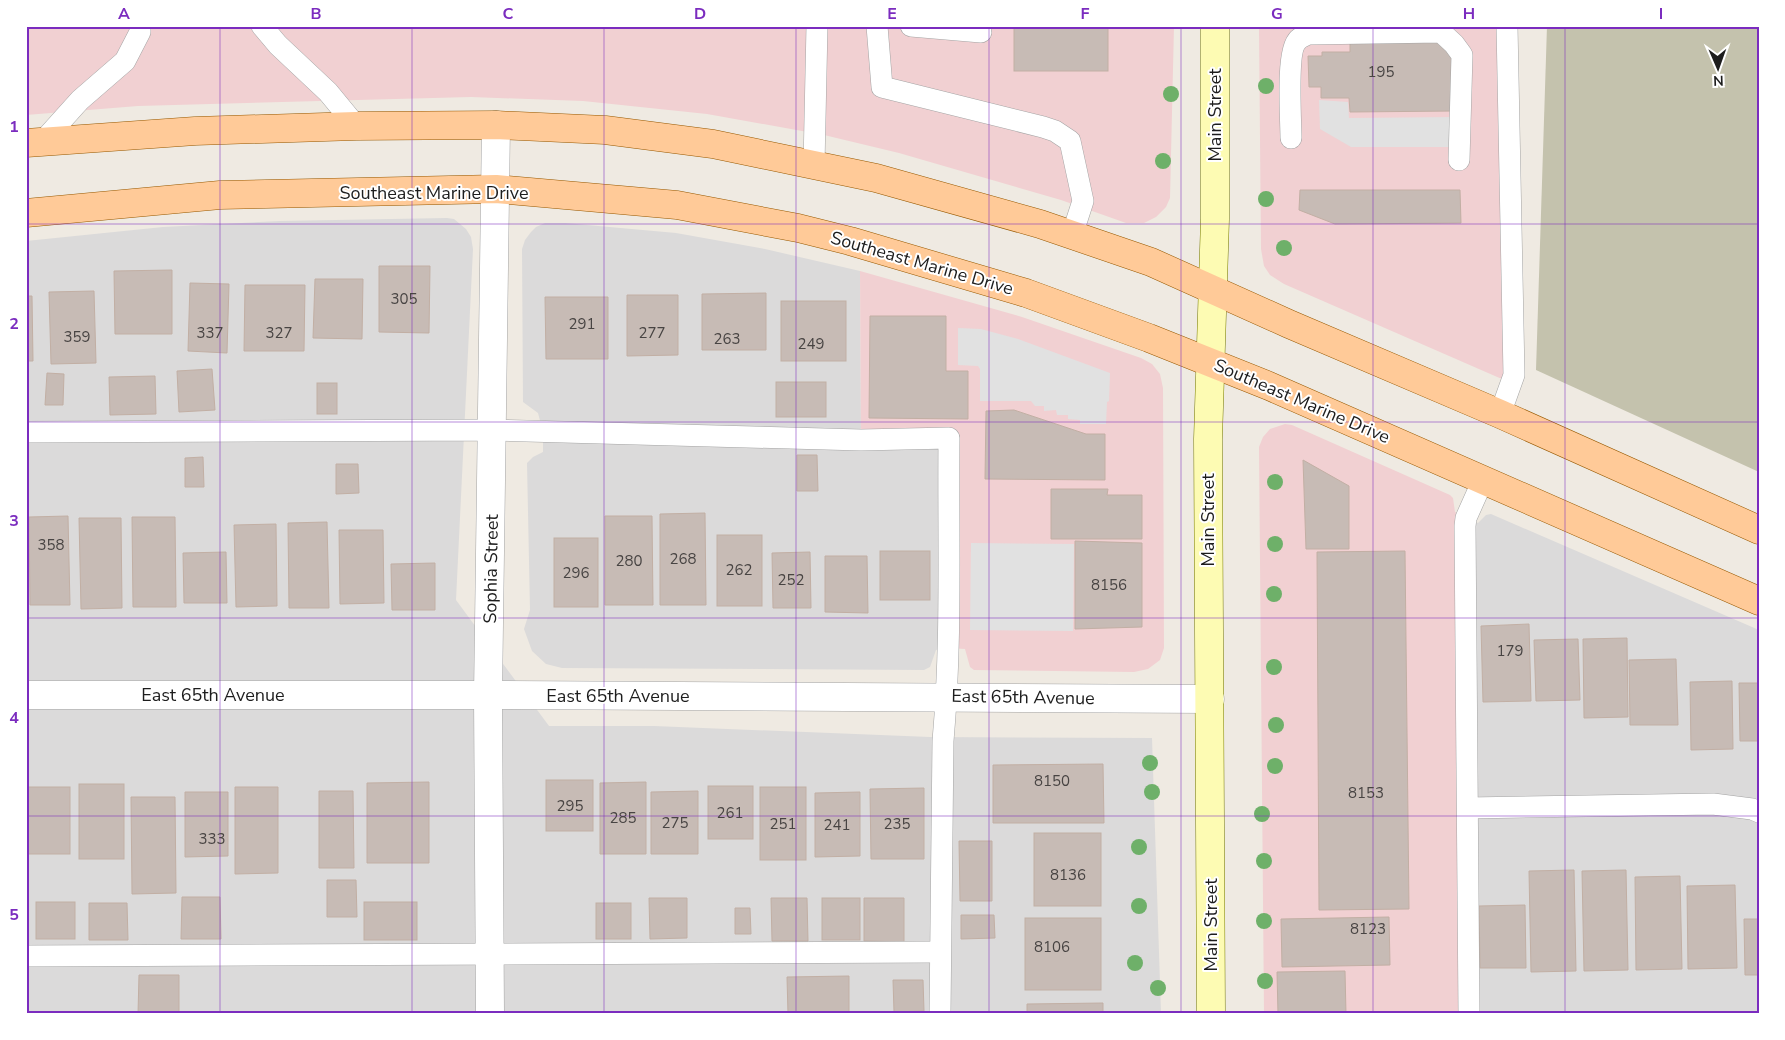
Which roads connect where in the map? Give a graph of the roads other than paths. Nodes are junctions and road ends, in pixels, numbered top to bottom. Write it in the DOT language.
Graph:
graph roads {
  1 [pos="140,26"];
  2 [pos="262,26"];
  3 [pos="817,26"];
  4 [pos="877,26"];
  5 [pos="911,26"];
  6 [pos="1215,26"];
  7 [pos="1507,26"];
  8 [pos="981,32"];
  9 [pos="496,125"];
  10 [pos="356,126"];
  11 [pos="1292,138"];
  12 [pos="35,142"];
  13 [pos="1459,160"];
  14 [pos="814,166"];
  15 [pos="496,189"];
  16 [pos="26,213"];
  17 [pos="1072,235"];
  18 [pos="1212,290"];
  19 [pos="1210,361"];
  20 [pos="1500,414"];
  21 [pos="492,430"];
  22 [pos="26,432"];
  23 [pos="1483,480"];
  24 [pos="1759,530"];
  25 [pos="1759,601"];
  26 [pos="26,695"];
  27 [pos="488,695"];
  28 [pos="947,697"];
  29 [pos="1210,699"];
  30 [pos="1468,808"];
  31 [pos="1759,812"];
  32 [pos="940,952"];
  33 [pos="490,954"];
  34 [pos="26,956"];
  35 [pos="490,1014"];
  36 [pos="940,1014"];
  37 [pos="1211,1014"];
  38 [pos="1469,1014"];
  1 -- 12 [label="lane"];
  2 -- 10 [label="lane"];
  3 -- 14 [label="lane"];
  4 -- 17 [label="lane"];
  5 -- 8 [label="lane"];
  6 -- 18 [label="main road, Main Street"];
  7 -- 20 [label="lane"];
  9 -- 10 [label="main road"];
  9 -- 14 [label="main road"];
  9 -- 15 [label="street, Sophia Street"];
  10 -- 12 [label="main road"];
  11 -- 13 [label="lane"];
  14 -- 17 [label="main road"];
  15 -- 16 [label="main road, Southeast Marine Drive"];
  15 -- 19 [label="main road, Southeast Marine Drive"];
  15 -- 21 [label="street, Sophia Street"];
  17 -- 18 [label="main road"];
  18 -- 19 [label="main road, Main Street"];
  18 -- 20 [label="main road"];
  19 -- 23 [label="main road, Southeast Marine Drive"];
  19 -- 29 [label="main road, Main Street"];
  20 -- 24 [label="main road"];
  21 -- 22 [label="lane"];
  21 -- 27 [label="street, Sophia Street"];
  21 -- 28 [label="lane"];
  23 -- 25 [label="main road, Southeast Marine Drive"];
  23 -- 30 [label="lane"];
  26 -- 27 [label="street, East 65th Avenue"];
  27 -- 28 [label="street, East 65th Avenue"];
  27 -- 33 [label="street, Sophia Street"];
  28 -- 29 [label="street, East 65th Avenue"];
  28 -- 32 [label="lane"];
  29 -- 37 [label="main road, Main Street"];
  30 -- 31 [label="lane"];
  30 -- 38 [label="lane"];
  32 -- 33 [label="lane"];
  32 -- 36 [label="lane"];
  33 -- 34 [label="lane"];
  33 -- 35 [label="street, Sophia Street"];
}
